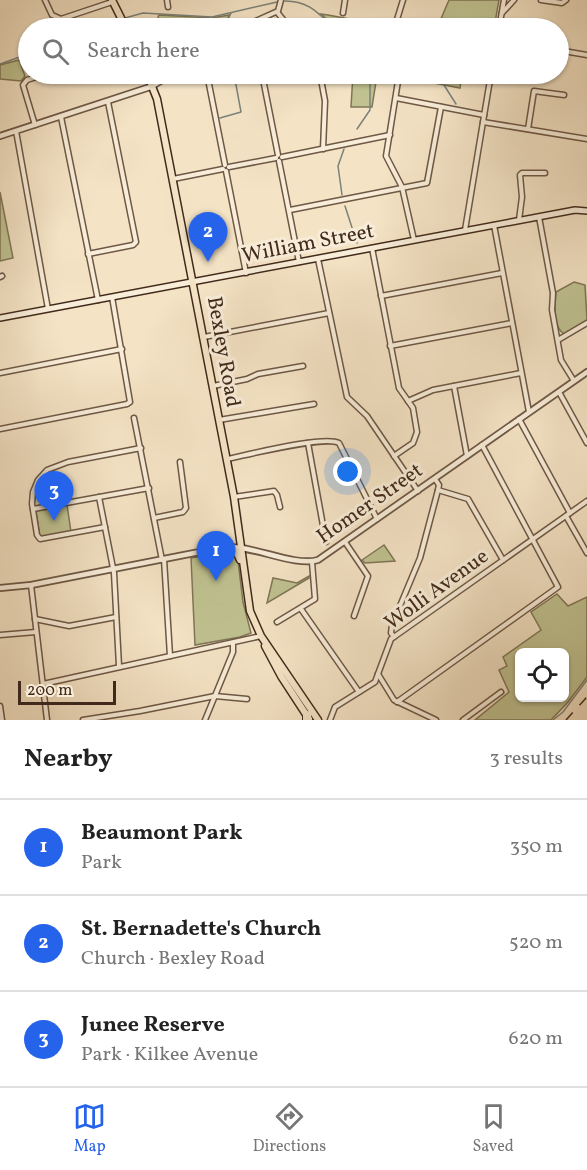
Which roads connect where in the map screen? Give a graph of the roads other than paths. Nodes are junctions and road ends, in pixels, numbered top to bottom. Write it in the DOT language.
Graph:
graph roads {
  1 [pos="45,0"];
  2 [pos="167,0"];
  3 [pos="281,0"];
  4 [pos="345,0"];
  5 [pos="403,0"];
  6 [pos="504,0"];
  7 [pos="514,0"];
  8 [pos="542,0"];
  9 [pos="566,0"];
  10 [pos="113,1"];
  11 [pos="168,7"];
  12 [pos="277,12"];
  13 [pos="343,13"];
  14 [pos="502,14"];
  15 [pos="59,18"];
  16 [pos="64,18"];
  17 [pos="121,18"];
  18 [pos="263,18"];
  19 [pos="282,18"];
  20 [pos="397,18"];
  21 [pos="501,18"];
  22 [pos="569,52"];
  23 [pos="587,55"];
  24 [pos="24,84"];
  25 [pos="152,84"];
  26 [pos="157,84"];
  27 [pos="209,84"];
  28 [pos="264,84"];
  29 [pos="322,84"];
  30 [pos="398,84"];
  31 [pos="489,84"];
  32 [pos="153,87"];
  33 [pos="564,95"];
  34 [pos="396,98"];
  35 [pos="108,102"];
  36 [pos="441,107"];
  37 [pos="484,115"];
  38 [pos="61,117"];
  39 [pos="483,122"];
  40 [pos="35,125"];
  41 [pos="528,129"];
  42 [pos="16,131"];
  43 [pos="390,135"];
  44 [pos="0,136"];
  45 [pos="587,140"];
  46 [pos="323,149"];
  47 [pos="279,158"];
  48 [pos="226,168"];
  49 [pos="545,173"];
  50 [pos="173,179"];
  51 [pos="402,188"];
  52 [pos="587,205"];
  53 [pos="290,210"];
  54 [pos="587,211"];
  55 [pos="563,212"];
  56 [pos="539,217"];
  57 [pos="519,220"];
  58 [pos="494,225"];
  59 [pos="465,230"];
  60 [pos="414,240"];
  61 [pos="372,248"];
  62 [pos="88,254"];
  63 [pos="318,259"];
  64 [pos="299,262"];
  65 [pos="246,273"];
  66 [pos="502,273"];
  67 [pos="194,282"];
  68 [pos="381,296"];
  69 [pos="112,297"];
  70 [pos="98,300"];
  71 [pos="48,309"];
  72 [pos="329,313"];
  73 [pos="0,318"];
  74 [pos="512,323"];
  75 [pos="587,323"];
  76 [pos="204,337"];
  77 [pos="558,340"];
  78 [pos="390,346"];
  79 [pos="122,349"];
  80 [pos="303,366"];
  81 [pos="587,372"];
  82 [pos="0,373"];
  83 [pos="521,373"];
  84 [pos="574,381"];
  85 [pos="213,386"];
  86 [pos="454,386"];
  87 [pos="559,392"];
  88 [pos="408,401"];
  89 [pos="314,404"];
  90 [pos="529,412"];
  91 [pos="134,418"];
  92 [pos="519,419"];
  93 [pos="219,420"];
  94 [pos="0,422"];
  95 [pos="1,429"];
  96 [pos="308,443"];
  97 [pos="587,443"];
  98 [pos="482,446"];
  99 [pos="141,448"];
  100 [pos="394,456"];
  101 [pos="467,456"];
  102 [pos="226,459"];
  103 [pos="180,462"];
  104 [pos="435,478"];
  105 [pos="149,488"];
  106 [pos="438,490"];
  107 [pos="418,491"];
  108 [pos="99,497"];
  109 [pos="234,497"];
  110 [pos="587,501"];
  111 [pos="280,507"];
  112 [pos="33,509"];
  113 [pos="568,515"];
  114 [pos="154,518"];
  115 [pos="377,519"];
  116 [pos="105,527"];
  117 [pos="534,539"];
  118 [pos="326,542"];
  119 [pos="345,542"];
  120 [pos="225,547"];
  121 [pos="242,547"];
  122 [pos="587,553"];
  123 [pos="163,559"];
  124 [pos="503,560"];
  125 [pos="312,562"];
  126 [pos="113,569"];
  127 [pos="245,575"];
  128 [pos="31,585"];
  129 [pos="0,588"];
  130 [pos="301,609"];
  131 [pos="354,616"];
  132 [pos="116,617"];
  133 [pos="34,619"];
  134 [pos="277,622"];
  135 [pos="36,632"];
  136 [pos="0,635"];
  137 [pos="261,635"];
  138 [pos="394,637"];
  139 [pos="233,643"];
  140 [pos="170,656"];
  141 [pos="119,666"];
  142 [pos="378,673"];
  143 [pos="43,684"];
  144 [pos="359,692"];
  145 [pos="501,692"];
  146 [pos="215,696"];
  147 [pos="247,699"];
  148 [pos="397,702"];
  149 [pos="0,706"];
  150 [pos="308,718"];
  151 [pos="2,720"];
  152 [pos="47,720"];
  153 [pos="84,720"];
  154 [pos="205,720"];
  155 [pos="318,720"];
  156 [pos="330,720"];
  157 [pos="436,720"];
  158 [pos="463,720"];
  1 -- 15 [label="street"];
  2 -- 11 [label="street"];
  3 -- 12 [label="street"];
  4 -- 13 [label="street"];
  5 -- 20 [label="street"];
  6 -- 14 [label="street"];
  7 -- 14 [label="street"];
  8 -- 9 [label="street"];
  10 -- 16 [label="street"];
  10 -- 17 [label="main road"];
  12 -- 18 [label="street"];
  12 -- 19 [label="street"];
  14 -- 21 [label="street"];
  22 -- 23 [label="street"];
  24 -- 40 [label="street"];
  25 -- 32 [label="main road, Bexley Road"];
  26 -- 32 [label="street"];
  27 -- 48 [label="street"];
  28 -- 47 [label="street"];
  29 -- 46 [label="street"];
  30 -- 34 [label="street"];
  31 -- 37 [label="street"];
  32 -- 35 [label="street"];
  32 -- 50 [label="main road, Bexley Road"];
  33 -- 41 [label="street"];
  34 -- 36 [label="street"];
  34 -- 43 [label="street"];
  35 -- 38 [label="street"];
  35 -- 62 [label="street"];
  36 -- 37 [label="street"];
  36 -- 51 [label="street"];
  37 -- 39 [label="street"];
  38 -- 40 [label="street"];
  38 -- 62 [label="street"];
  39 -- 41 [label="street"];
  39 -- 59 [label="street"];
  40 -- 42 [label="street"];
  41 -- 45 [label="street"];
  42 -- 44 [label="street"];
  42 -- 71 [label="street"];
  43 -- 46 [label="street"];
  43 -- 51 [label="street"];
  46 -- 47 [label="street"];
  47 -- 48 [label="street"];
  47 -- 53 [label="street"];
  48 -- 50 [label="street"];
  48 -- 65 [label="street"];
  49 -- 57 [label="street"];
  50 -- 67 [label="main road, Bexley Road"];
  51 -- 53 [label="street"];
  51 -- 60 [label="street"];
  52 -- 55 [label="main road"];
  53 -- 64 [label="street"];
  54 -- 55 [label="main road, William Street"];
  55 -- 56 [label="main road, William Street"];
  56 -- 57 [label="main road, William Street"];
  56 -- 77 [label="street"];
  57 -- 58 [label="main road, William Street"];
  58 -- 59 [label="main road, William Street"];
  58 -- 66 [label="street"];
  59 -- 60 [label="main road, William Street"];
  60 -- 61 [label="main road, William Street"];
  61 -- 63 [label="main road, William Street"];
  61 -- 68 [label="street"];
  62 -- 70 [label="street"];
  63 -- 64 [label="main road, William Street"];
  63 -- 72 [label="street"];
  64 -- 65 [label="main road, William Street"];
  65 -- 67 [label="main road, William Street"];
  66 -- 68 [label="street"];
  66 -- 74 [label="street"];
  67 -- 69 [label="main road, William Street"];
  67 -- 76 [label="main road, Bexley Road"];
  68 -- 78 [label="street"];
  69 -- 70 [label="main road, William Street"];
  69 -- 79 [label="street"];
  70 -- 71 [label="main road, William Street"];
  71 -- 73 [label="main road, William Street"];
  72 -- 76 [label="street"];
  72 -- 100 [label="street"];
  74 -- 78 [label="street"];
  74 -- 83 [label="street"];
  75 -- 77 [label="street"];
  76 -- 85 [label="main road, Bexley Road"];
  77 -- 84 [label="street"];
  78 -- 88 [label="street"];
  79 -- 82 [label="street"];
  79 -- 95 [label="street"];
  80 -- 85 [label="street"];
  81 -- 84 [label="street, Homer Street"];
  83 -- 86 [label="street"];
  83 -- 90 [label="street"];
  84 -- 87 [label="street, Homer Street"];
  85 -- 93 [label="main road, Bexley Road"];
  86 -- 88 [label="street"];
  86 -- 101 [label="street"];
  87 -- 90 [label="street, Homer Street"];
  87 -- 97 [label="street"];
  88 -- 100 [label="street"];
  89 -- 93 [label="street"];
  90 -- 92 [label="street, Homer Street"];
  91 -- 99 [label="street"];
  92 -- 98 [label="street, Homer Street"];
  92 -- 113 [label="street"];
  93 -- 102 [label="main road, Bexley Road"];
  94 -- 95 [label="street"];
  96 -- 102 [label="street"];
  96 -- 115 [label="street"];
  96 -- 118 [label="street"];
  98 -- 101 [label="street, Homer Street"];
  98 -- 117 [label="street"];
  99 -- 105 [label="street"];
  99 -- 112 [label="street"];
  100 -- 107 [label="street"];
  101 -- 104 [label="street, Homer Street"];
  102 -- 109 [label="main road, Bexley Road"];
  103 -- 114 [label="street"];
  104 -- 106 [label="street"];
  104 -- 107 [label="street, Homer Street"];
  105 -- 108 [label="street"];
  105 -- 114 [label="street"];
  106 -- 124 [label="street"];
  106 -- 138 [label="street"];
  107 -- 115 [label="street, Homer Street"];
  108 -- 112 [label="street"];
  108 -- 116 [label="street"];
  109 -- 111 [label="street"];
  109 -- 121 [label="main road, Bexley Road"];
  110 -- 113 [label="street, Wolli Avenue"];
  112 -- 116 [label="street"];
  113 -- 117 [label="street, Wolli Avenue"];
  113 -- 122 [label="street"];
  114 -- 123 [label="street"];
  115 -- 119 [label="street, Homer Street"];
  116 -- 126 [label="street"];
  117 -- 124 [label="street, Wolli Avenue"];
  117 -- 148 [label="street"];
  119 -- 125 [label="street, Homer Street"];
  119 -- 131 [label="street"];
  120 -- 121 [label="street, Homer Street"];
  120 -- 123 [label="street, Homer Street"];
  120 -- 127 [label="main road"];
  121 -- 125 [label="street, Homer Street"];
  121 -- 127 [label="main road, Bexley Road"];
  123 -- 126 [label="street, Homer Street"];
  123 -- 140 [label="street"];
  124 -- 138 [label="street, Wolli Avenue"];
  125 -- 130 [label="street"];
  126 -- 128 [label="street, Homer Street"];
  126 -- 132 [label="street"];
  127 -- 137 [label="main road, Bexley Road"];
  128 -- 129 [label="street, Homer Street"];
  128 -- 133 [label="street"];
  130 -- 134 [label="street"];
  130 -- 144 [label="street"];
  132 -- 133 [label="street"];
  132 -- 141 [label="street"];
  133 -- 135 [label="street"];
  135 -- 136 [label="street"];
  135 -- 143 [label="street"];
  137 -- 139 [label="street"];
  137 -- 150 [label="main road, Bexley Road"];
  137 -- 155 [label="main road, Bexley Road"];
  138 -- 142 [label="street, Wolli Avenue"];
  139 -- 140 [label="street"];
  139 -- 146 [label="street"];
  140 -- 141 [label="street"];
  141 -- 143 [label="street"];
  142 -- 144 [label="street, Wolli Avenue"];
  142 -- 148 [label="street"];
  143 -- 152 [label="street"];
  144 -- 156 [label="street, Wolli Avenue"];
  145 -- 158 [label="street"];
  146 -- 147 [label="street"];
  146 -- 153 [label="street"];
  146 -- 154 [label="street"];
  148 -- 157 [label="street"];
  149 -- 151 [label="street"];
}
